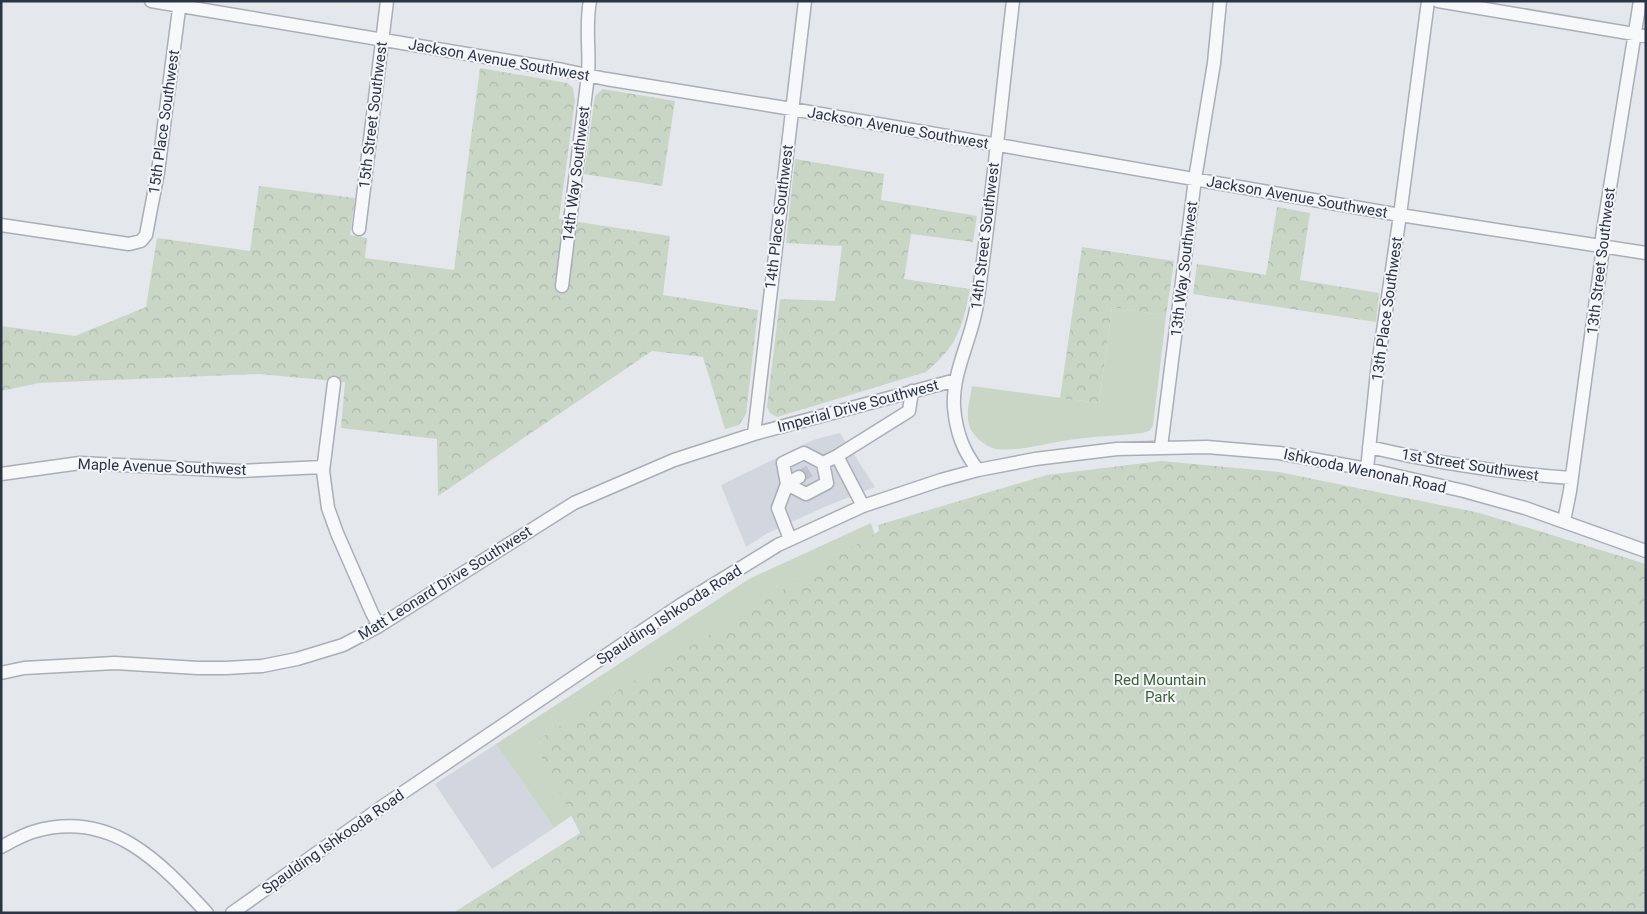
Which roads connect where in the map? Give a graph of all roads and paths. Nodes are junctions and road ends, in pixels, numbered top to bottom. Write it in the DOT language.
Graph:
graph roads {
  1 [pos="151,1"];
  2 [pos="387,1"];
  3 [pos="590,1"];
  4 [pos="805,1"];
  5 [pos="1013,1"];
  6 [pos="1220,1"];
  7 [pos="1428,1"];
  8 [pos="1438,1"];
  9 [pos="1640,1"];
  10 [pos="180,4"];
  11 [pos="1640,35"];
  12 [pos="382,40"];
  13 [pos="588,75"];
  14 [pos="792,109"];
  15 [pos="996,145"];
  16 [pos="1195,180"];
  17 [pos="1400,215"];
  18 [pos="1,225"];
  19 [pos="359,229"];
  20 [pos="1602,245"];
  21 [pos="1646,253"];
  22 [pos="562,286"];
  23 [pos="956,380"];
  24 [pos="334,383"];
  25 [pos="912,391"];
  26 [pos="754,434"];
  27 [pos="1162,447"];
  28 [pos="1370,447"];
  29 [pos="837,456"];
  30 [pos="824,463"];
  31 [pos="323,467"];
  32 [pos="1367,469"];
  33 [pos="811,470"];
  34 [pos="978,470"];
  35 [pos="1,474"];
  36 [pos="799,477"];
  37 [pos="1571,478"];
  38 [pos="787,484"];
  39 [pos="863,506"];
  40 [pos="1564,521"];
  41 [pos="790,539"];
  42 [pos="1646,551"];
  43 [pos="379,626"];
  44 [pos="1,673"];
  45 [pos="1,847"];
  46 [pos="207,913"];
  47 [pos="232,913"];
  1 -- 10 [label="street, Jackson Avenue Southwest"];
  2 -- 12 [label="street, 15th Street Southwest"];
  3 -- 13 [label="street, 14th Way Southwest"];
  4 -- 14 [label="street, 14th Place Southwest"];
  5 -- 15 [label="street, 14th Street Southwest"];
  6 -- 16 [label="street, 13th Way Southwest"];
  7 -- 17 [label="street, 13th Place Southwest"];
  8 -- 11 [label="street"];
  9 -- 11 [label="street, 13th Street Southwest"];
  10 -- 12 [label="street, Jackson Avenue Southwest"];
  10 -- 18 [label="street, 15th Place Southwest"];
  11 -- 20 [label="street, 13th Street Southwest"];
  12 -- 13 [label="street, Jackson Avenue Southwest"];
  12 -- 19 [label="street, 15th Street Southwest"];
  13 -- 14 [label="street, Jackson Avenue Southwest"];
  13 -- 22 [label="street, 14th Way Southwest"];
  14 -- 15 [label="street, Jackson Avenue Southwest"];
  14 -- 26 [label="street, 14th Place Southwest"];
  15 -- 16 [label="street, Jackson Avenue Southwest"];
  15 -- 23 [label="street, 14th Street Southwest"];
  16 -- 17 [label="street, Jackson Avenue Southwest"];
  16 -- 27 [label="street, 13th Way Southwest"];
  17 -- 20 [label="street, Jackson Avenue Southwest"];
  17 -- 28 [label="street, 13th Place Southwest"];
  20 -- 21 [label="street, Jackson Avenue Southwest"];
  20 -- 37 [label="street, 13th Street Southwest"];
  23 -- 25 [label="street, Imperial Drive Southwest"];
  23 -- 34 [label="street, Imperial Drive Southwest"];
  24 -- 31 [label="street"];
  25 -- 26 [label="street, Imperial Drive Southwest"];
  25 -- 29 [label="street"];
  26 -- 43 [label="street, Matt Leonard Drive Southwest"];
  27 -- 32 [label="street, Ishkooda Wenonah Road"];
  27 -- 34 [label="street, Spaulding Ishkooda Road"];
  28 -- 32 [label="street, 13th Place Southwest"];
  28 -- 37 [label="street, 1st Street Southwest"];
  29 -- 30 [label="street"];
  29 -- 39 [label="street"];
  30 -- 33 [label="street"];
  30 -- 38 [label="street"];
  30 -- 38 [label="street"];
  31 -- 35 [label="street, Maple Avenue Southwest"];
  31 -- 43 [label="street"];
  32 -- 40 [label="street, Ishkooda Wenonah Road"];
  34 -- 39 [label="street, Spaulding Ishkooda Road"];
  36 -- 38 [label="street"];
  37 -- 40 [label="street, 13th Street Southwest"];
  38 -- 41 [label="street"];
  39 -- 41 [label="street, Spaulding Ishkooda Road"];
  40 -- 42 [label="street"];
  41 -- 47 [label="street, Spaulding Ishkooda Road"];
  43 -- 44 [label="street, Matt Leonard Drive Southwest"];
  45 -- 46 [label="street"];
}
